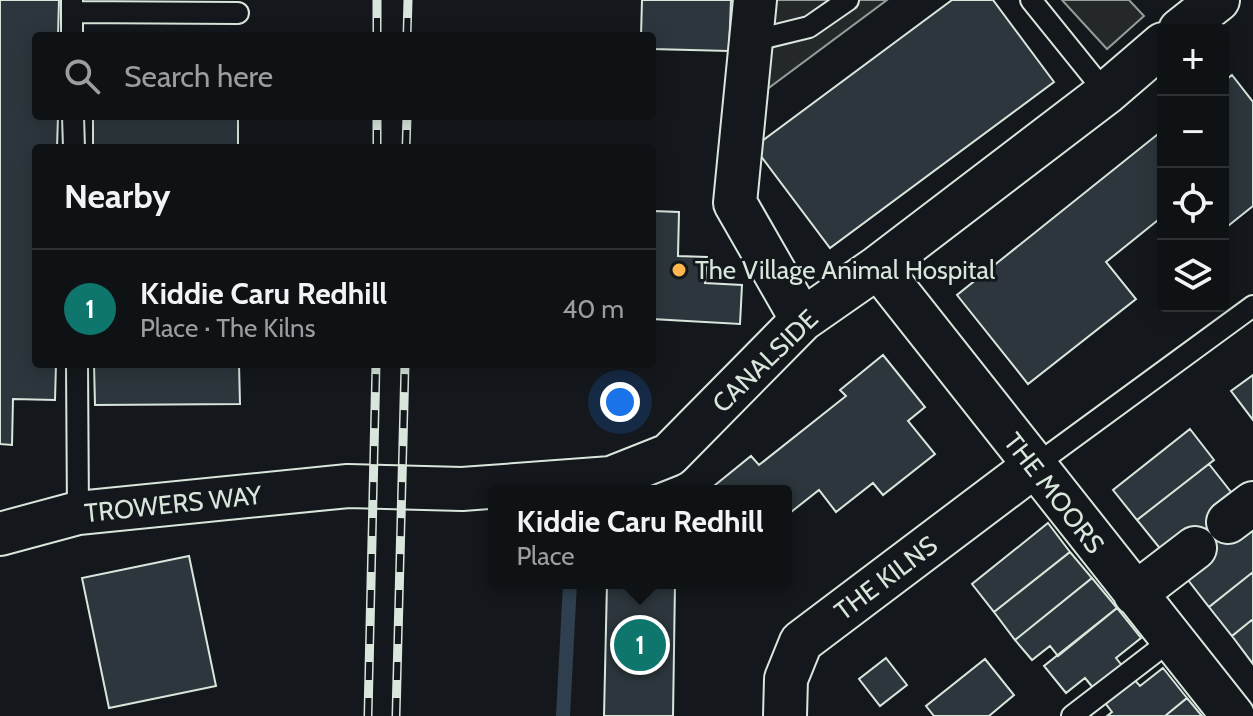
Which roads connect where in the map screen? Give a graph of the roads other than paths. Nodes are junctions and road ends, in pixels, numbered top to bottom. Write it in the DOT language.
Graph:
graph roads {
  1 [pos="755,0"];
  2 [pos="848,0"];
  3 [pos="1031,0"];
  4 [pos="1218,0"];
  5 [pos="72,6"];
  6 [pos="238,13"];
  7 [pos="1188,24"];
  8 [pos="72,32"];
  9 [pos="752,41"];
  10 [pos="1157,49"];
  11 [pos="1106,93"];
  12 [pos="73,120"];
  13 [pos="74,144"];
  14 [pos="878,267"];
  15 [pos="1253,306"];
  16 [pos="802,320"];
  17 [pos="77,368"];
  18 [pos="1033,467"];
  19 [pos="516,485"];
  20 [pos="348,486"];
  21 [pos="488,487"];
  22 [pos="78,513"];
  23 [pos="0,534"];
  24 [pos="1195,548"];
  25 [pos="1135,594"];
  26 [pos="1171,640"];
  27 [pos="785,716"];
  28 [pos="1072,716"];
  29 [pos="1233,716"];
  1 -- 9 [label="street"];
  2 -- 9 [label="lane"];
  3 -- 11 [label="lane"];
  4 -- 7 [label="street"];
  5 -- 6 [label="lane"];
  5 -- 8 [label="lane"];
  9 -- 16 [label="street"];
  10 -- 11 [label="street, CANALSIDE"];
  11 -- 14 [label="street, CANALSIDE"];
  12 -- 13 [label="lane"];
  14 -- 16 [label="street, CANALSIDE"];
  14 -- 18 [label="street, THE MOORS"];
  15 -- 18 [label="lane"];
  16 -- 19 [label="street, CANALSIDE"];
  17 -- 22 [label="lane"];
  18 -- 25 [label="street, THE MOORS"];
  18 -- 27 [label="street, THE KILNS"];
  20 -- 21 [label="street, CANALSIDE"];
  20 -- 22 [label="street, TROWERS WAY"];
  22 -- 23 [label="street, TROWERS WAY"];
  24 -- 25 [label="street"];
  25 -- 26 [label="street, THE MOORS"];
  26 -- 28 [label="lane"];
  26 -- 29 [label="street, THE MOORS"];
}
